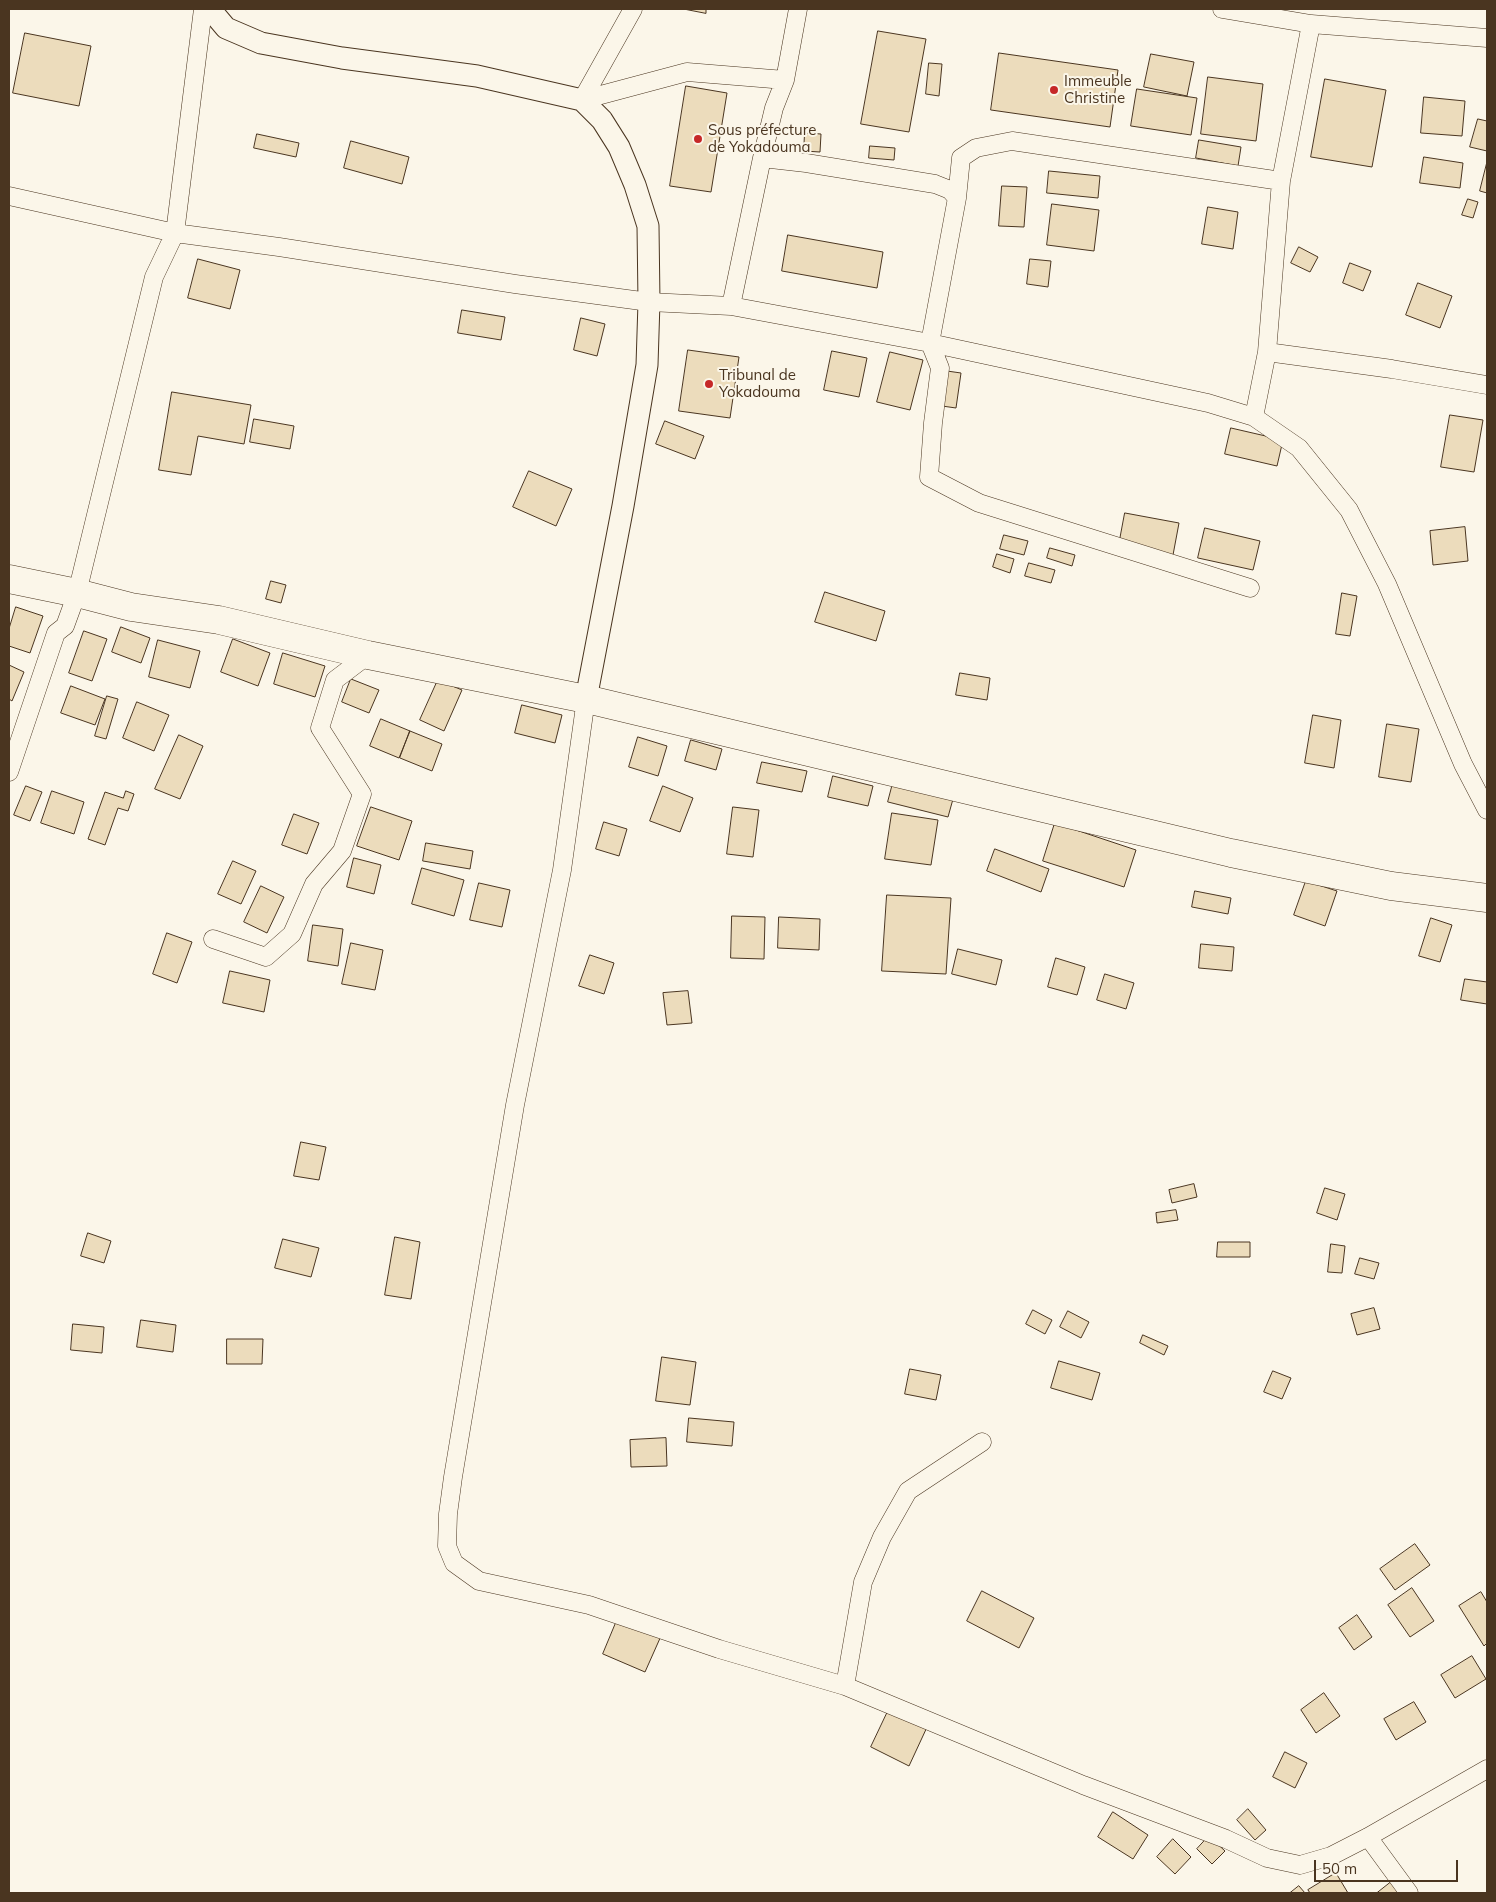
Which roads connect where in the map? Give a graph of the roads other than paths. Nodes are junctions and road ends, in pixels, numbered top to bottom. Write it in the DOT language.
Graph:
graph roads {
  1 [pos="203,9"];
  2 [pos="210,9"];
  3 [pos="633,9"];
  4 [pos="798,9"];
  5 [pos="1222,9"];
  6 [pos="1311,24"];
  7 [pos="1487,38"];
  8 [pos="785,80"];
  9 [pos="582,100"];
  10 [pos="762,158"];
  11 [pos="1281,181"];
  12 [pos="9,196"];
  13 [pos="957,198"];
  14 [pos="175,233"];
  15 [pos="649,302"];
  16 [pos="731,306"];
  17 [pos="930,343"];
  18 [pos="1268,352"];
  19 [pos="1487,386"];
  20 [pos="1254,417"];
  21 [pos="9,578"];
  22 [pos="1250,588"];
  23 [pos="77,592"];
  24 [pos="368,655"];
  25 [pos="586,699"];
  26 [pos="9,772"];
  27 [pos="1487,810"];
  28 [pos="1487,898"];
  29 [pos="213,939"];
  30 [pos="982,1442"];
  31 [pos="845,1686"];
  32 [pos="1487,1769"];
  33 [pos="1368,1837"];
  34 [pos="1409,1893"];
  1 -- 14 [label="street"];
  2 -- 9 [label="street"];
  3 -- 9 [label="street"];
  4 -- 8 [label="street"];
  5 -- 6 [label="street"];
  6 -- 7 [label="street"];
  6 -- 11 [label="street"];
  8 -- 9 [label="street"];
  8 -- 10 [label="street"];
  9 -- 15 [label="street"];
  10 -- 13 [label="street"];
  10 -- 16 [label="street"];
  11 -- 13 [label="street"];
  11 -- 18 [label="street"];
  12 -- 14 [label="street"];
  13 -- 17 [label="street"];
  14 -- 15 [label="street"];
  14 -- 23 [label="street"];
  15 -- 16 [label="street"];
  15 -- 25 [label="street"];
  16 -- 17 [label="street"];
  17 -- 20 [label="street"];
  17 -- 22 [label="street"];
  18 -- 19 [label="street"];
  18 -- 20 [label="street"];
  20 -- 27 [label="street"];
  21 -- 23 [label="highway"];
  23 -- 24 [label="highway"];
  23 -- 26 [label="street"];
  24 -- 25 [label="highway"];
  24 -- 29 [label="street"];
  25 -- 28 [label="highway"];
  25 -- 31 [label="street"];
  30 -- 31 [label="street"];
  31 -- 33 [label="street"];
  32 -- 33 [label="street"];
  33 -- 34 [label="street"];
}
